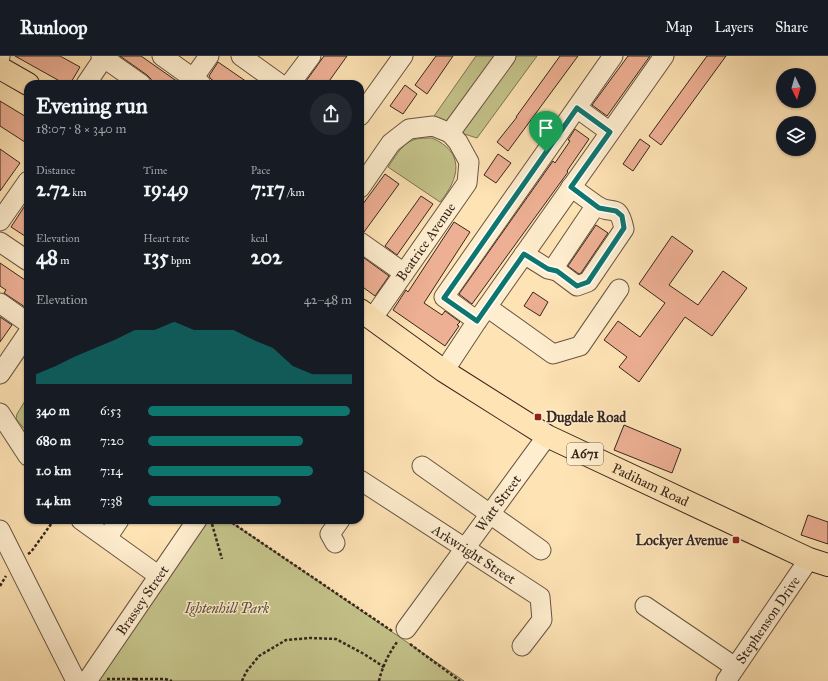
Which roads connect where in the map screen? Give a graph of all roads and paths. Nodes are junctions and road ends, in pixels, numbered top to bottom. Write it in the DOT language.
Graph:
graph roads {
  1 [pos="162,56"];
  2 [pos="209,56"];
  3 [pos="241,56"];
  4 [pos="311,56"];
  5 [pos="403,56"];
  6 [pos="506,56"];
  7 [pos="613,56"];
  8 [pos="664,56"];
  9 [pos="103,57"];
  10 [pos="260,61"];
  11 [pos="0,68"];
  12 [pos="89,80"];
  13 [pos="135,80"];
  14 [pos="192,80"];
  15 [pos="195,80"];
  16 [pos="277,80"];
  17 [pos="293,80"];
  18 [pos="24,82"];
  19 [pos="577,108"];
  20 [pos="364,110"];
  21 [pos="610,132"];
  22 [pos="450,133"];
  23 [pos="364,182"];
  24 [pos="24,186"];
  25 [pos="571,187"];
  26 [pos="596,206"];
  27 [pos="0,221"];
  28 [pos="0,242"];
  29 [pos="364,245"];
  30 [pos="524,254"];
  31 [pos="24,257"];
  32 [pos="557,271"];
  33 [pos="404,273"];
  34 [pos="620,289"];
  35 [pos="0,304"];
  36 [pos="482,314"];
  37 [pos="366,315"];
  38 [pos="24,320"];
  39 [pos="24,339"];
  40 [pos="444,371"];
  41 [pos="0,374"];
  42 [pos="0,412"];
  43 [pos="547,436"];
  44 [pos="24,450"];
  45 [pos="422,466"];
  46 [pos="364,486"];
  47 [pos="491,514"];
  48 [pos="51,524"];
  49 [pos="87,524"];
  50 [pos="116,524"];
  51 [pos="194,524"];
  52 [pos="212,524"];
  53 [pos="234,524"];
  54 [pos="337,524"];
  55 [pos="0,530"];
  56 [pos="107,538"];
  57 [pos="335,542"];
  58 [pos="465,549"];
  59 [pos="541,550"];
  60 [pos="31,552"];
  61 [pos="222,558"];
  62 [pos="819,562"];
  63 [pos="159,576"];
  64 [pos="645,606"];
  65 [pos="404,633"];
  66 [pos="522,646"];
  67 [pos="384,667"];
  68 [pos="730,674"];
  69 [pos="84,680"];
  70 [pos="136,680"];
  71 [pos="172,681"];
  72 [pos="242,681"];
  73 [pos="379,681"];
  74 [pos="460,681"];
  1 -- 14 [label="street"];
  2 -- 15 [label="street"];
  3 -- 10 [label="street"];
  4 -- 17 [label="street"];
  5 -- 20 [label="street"];
  6 -- 22 [label="street"];
  7 -- 19 [label="street"];
  8 -- 21 [label="street"];
  9 -- 12 [label="street"];
  9 -- 13 [label="street"];
  10 -- 16 [label="street"];
  11 -- 18 [label="main road"];
  19 -- 21 [label="street"];
  19 -- 36 [label="street"];
  21 -- 25 [label="street"];
  22 -- 23 [label="street"];
  22 -- 33 [label="street, Beatrice Avenue"];
  24 -- 27 [label="street"];
  25 -- 26 [label="street"];
  25 -- 30 [label="street"];
  26 -- 32 [label="street"];
  26 -- 32 [label="street"];
  28 -- 31 [label="street"];
  29 -- 33 [label="street"];
  30 -- 32 [label="street"];
  30 -- 36 [label="street"];
  33 -- 37 [label="street, Beatrice Avenue"];
  34 -- 36 [label="street"];
  35 -- 38 [label="street"];
  36 -- 40 [label="street"];
  37 -- 40 [label="main road, Padiham Road / A671"];
  39 -- 41 [label="street"];
  40 -- 43 [label="main road, Padiham Road / A671"];
  42 -- 44 [label="street"];
  43 -- 47 [label="street, Watt Street"];
  43 -- 62 [label="main road, Padiham Road / A671"];
  45 -- 47 [label="street"];
  46 -- 58 [label="street, Arkwright Street"];
  47 -- 58 [label="street, Watt Street"];
  47 -- 59 [label="street"];
  48 -- 60 [label="path"];
  49 -- 56 [label="street"];
  50 -- 56 [label="street"];
  51 -- 63 [label="street, Brassey Street"];
  52 -- 61 [label="path"];
  53 -- 65 [label="path"];
  54 -- 57 [label="street"];
  55 -- 69 [label="street"];
  56 -- 63 [label="street"];
  58 -- 65 [label="street, Watt Street"];
  58 -- 66 [label="street, Arkwright Street"];
  62 -- 68 [label="street, Stephenson Drive"];
  63 -- 69 [label="street, Brassey Street"];
  64 -- 68 [label="street"];
  65 -- 67 [label="path"];
  65 -- 74 [label="path"];
  67 -- 72 [label="path"];
  67 -- 73 [label="path"];
  69 -- 70 [label="path"];
  70 -- 71 [label="path"];
}
